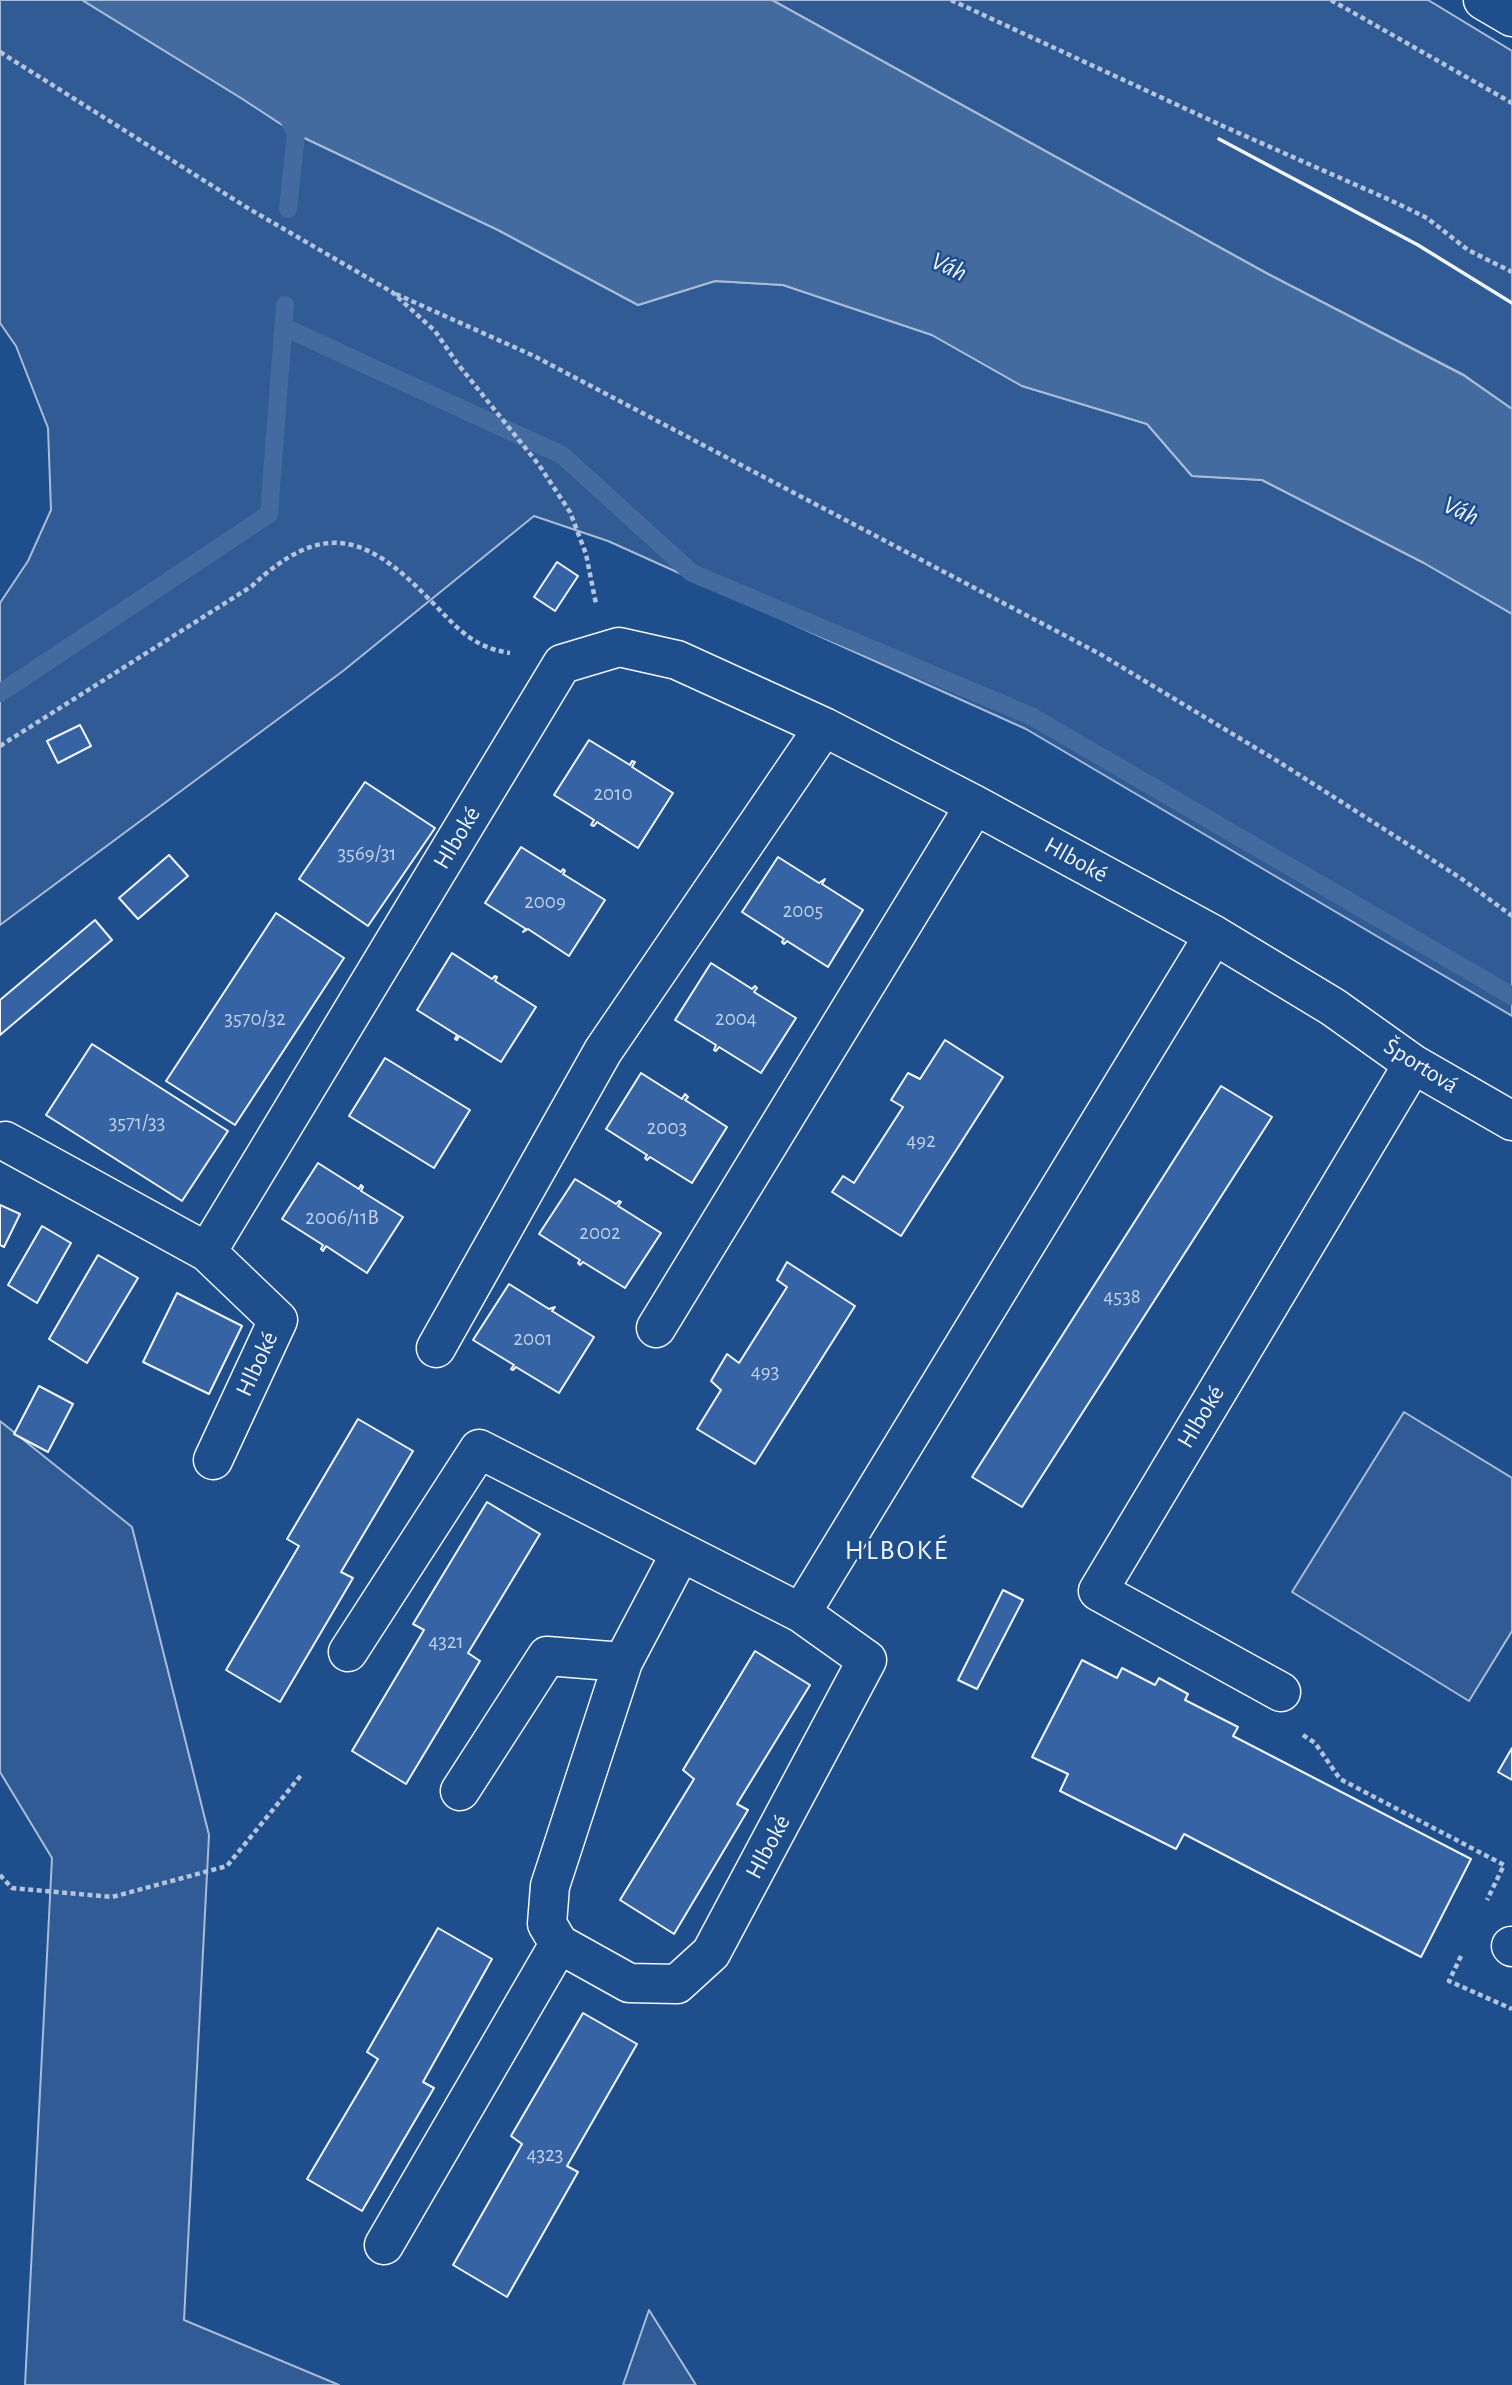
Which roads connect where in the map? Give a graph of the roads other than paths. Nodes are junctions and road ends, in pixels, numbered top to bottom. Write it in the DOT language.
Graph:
graph roads {
  1 [pos="1483,0"];
  2 [pos="1512,17"];
  3 [pos="824,727"];
  4 [pos="975,805"];
  5 [pos="1214,935"];
  6 [pos="1333,1007"];
  7 [pos="1413,1064"];
  8 [pos="1512,1121"];
  9 [pos="5,1141"];
  10 [pos="206,1252"];
  11 [pos="656,1328"];
  12 [pos="436,1348"];
  13 [pos="213,1460"];
  14 [pos="681,1552"];
  15 [pos="801,1613"];
  16 [pos="348,1651"];
  17 [pos="623,1662"];
  18 [pos="1281,1692"];
  19 [pos="460,1791"];
  20 [pos="559,1944"];
  21 [pos="384,2245"];
  1 -- 2 [label="street"];
  3 -- 4 [label="street, Hlboké"];
  3 -- 10 [label="street, Hlboké"];
  3 -- 12 [label="street"];
  4 -- 5 [label="street, Hlboké"];
  4 -- 11 [label="street"];
  5 -- 6 [label="street, Hlboké"];
  5 -- 15 [label="street"];
  6 -- 7 [label="street, Športová"];
  7 -- 8 [label="street, Športová"];
  7 -- 18 [label="street, Hlboké"];
  9 -- 10 [label="street, Hlboké"];
  10 -- 13 [label="street, Hlboké"];
  14 -- 15 [label="street, Hlboké"];
  14 -- 16 [label="street, Hlboké"];
  14 -- 17 [label="street"];
  15 -- 20 [label="street, Hlboké"];
  17 -- 19 [label="street"];
  17 -- 20 [label="street"];
  20 -- 21 [label="street"];
}
